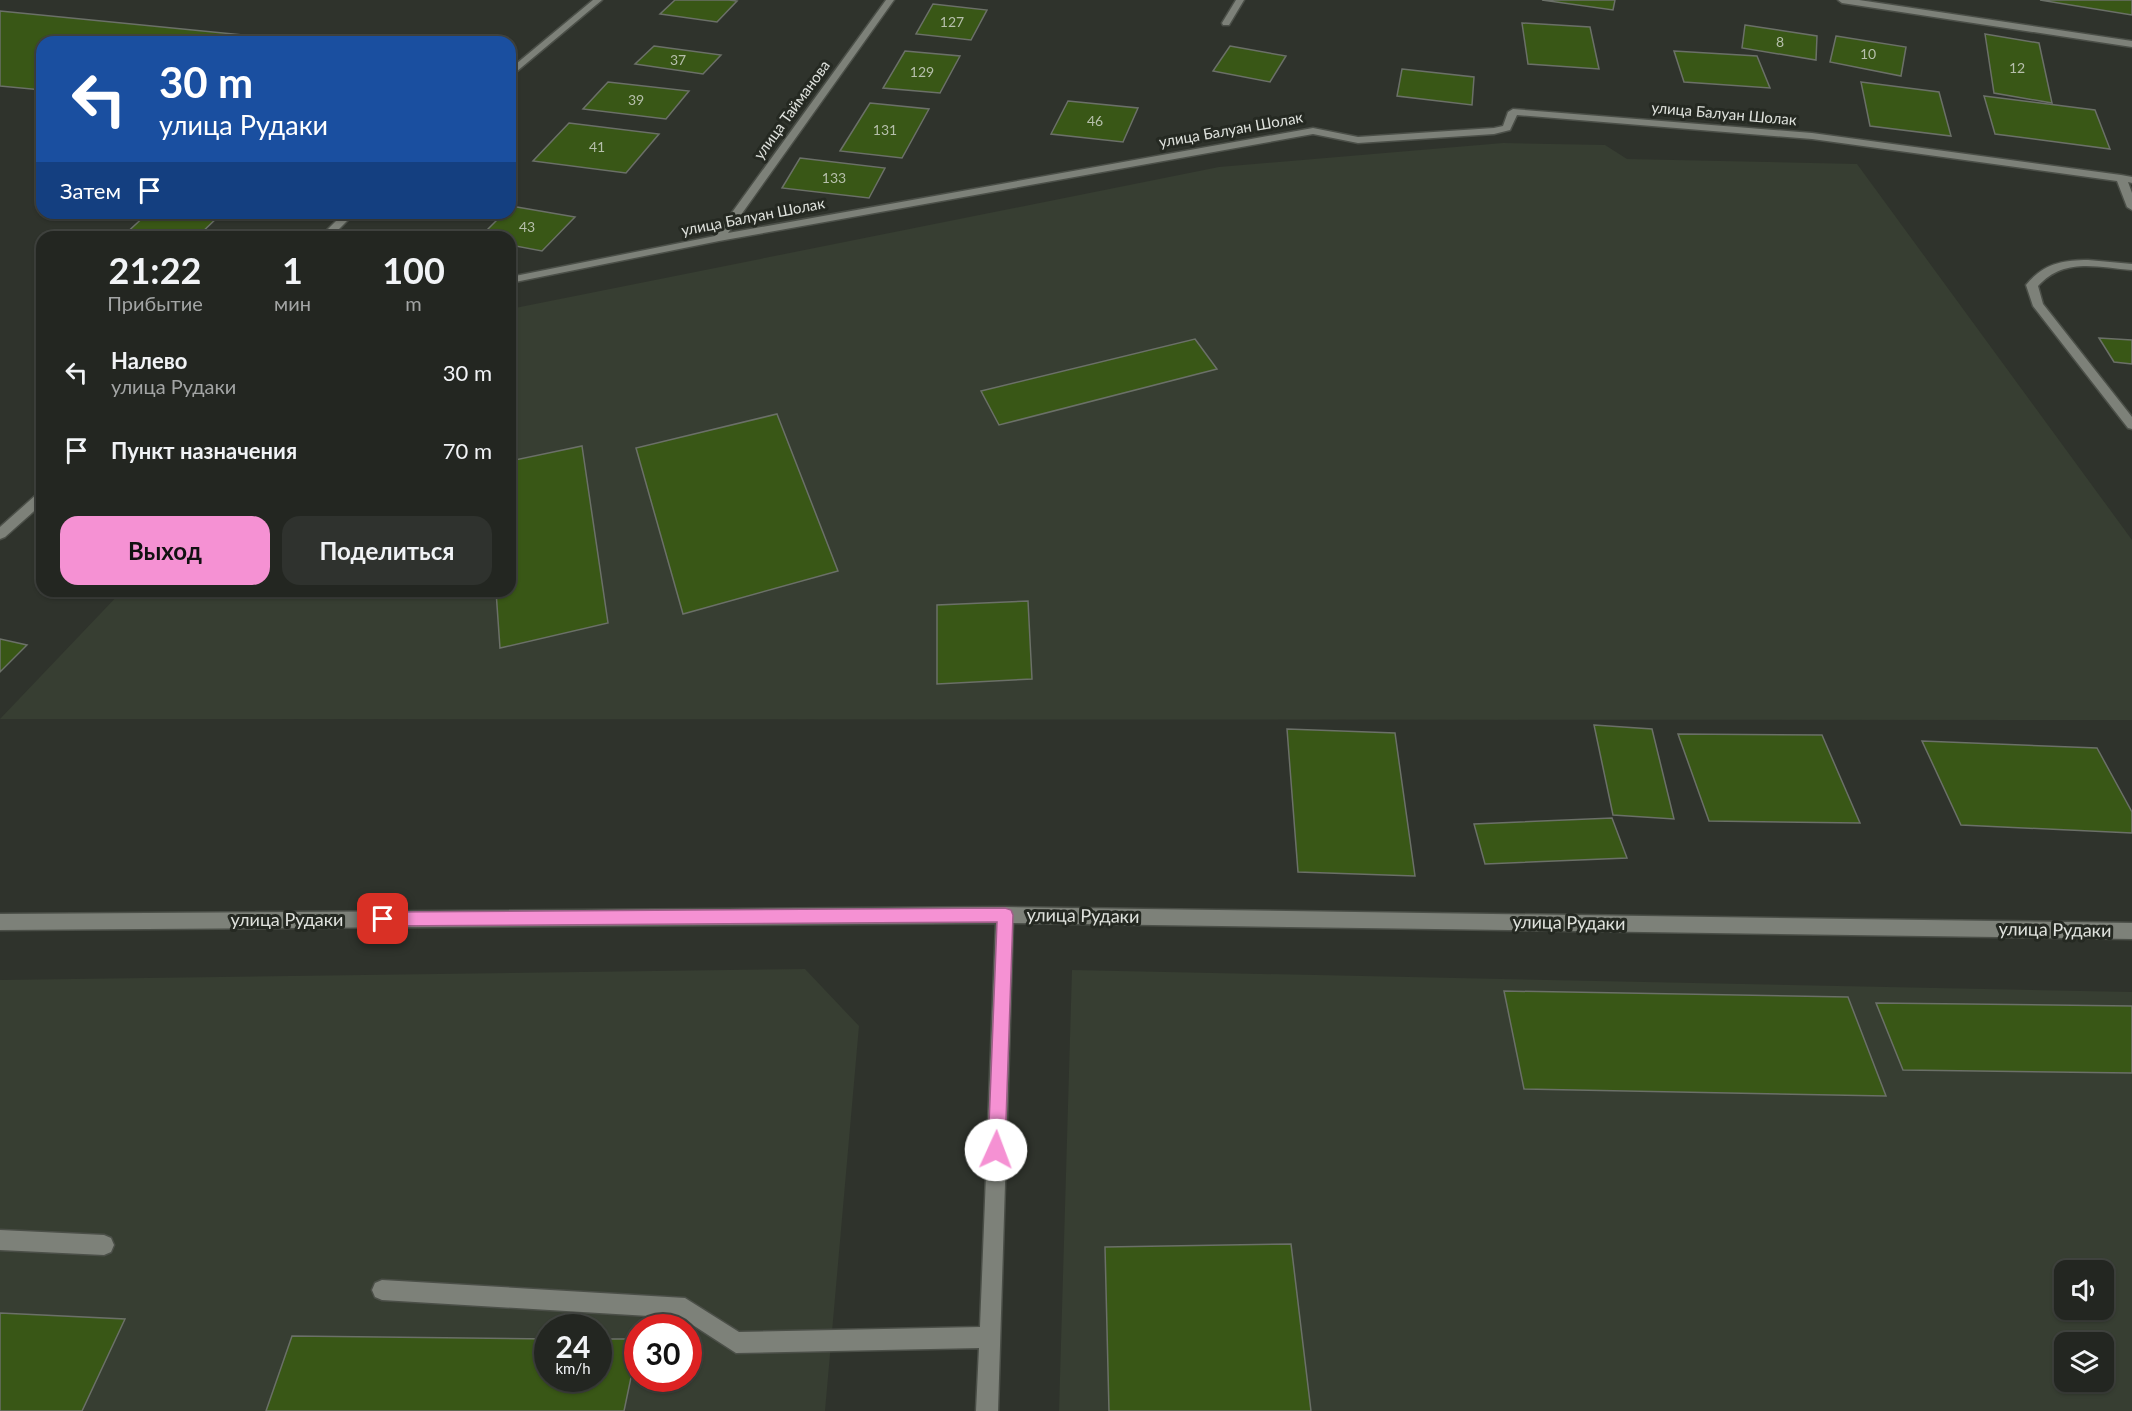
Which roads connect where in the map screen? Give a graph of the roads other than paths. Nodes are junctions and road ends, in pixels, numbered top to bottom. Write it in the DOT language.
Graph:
graph roads {
  1 [pos="598,0"];
  2 [pos="890,0"];
  3 [pos="1240,0"];
  4 [pos="1842,0"];
  5 [pos="1226,23"];
  6 [pos="2132,44"];
  7 [pos="516,69"];
  8 [pos="2127,179"];
  9 [pos="2132,207"];
  10 [pos="344,219"];
  11 [pos="331,231"];
  12 [pos="718,238"];
  13 [pos="2132,267"];
  14 [pos="516,279"];
  15 [pos="2132,425"];
  16 [pos="36,502"];
  17 [pos="0,534"];
  18 [pos="1005,915"];
  19 [pos="0,922"];
  20 [pos="2132,931"];
  21 [pos="0,1240"];
  22 [pos="104,1245"];
  23 [pos="382,1290"];
  24 [pos="989,1337"];
  25 [pos="987,1411"];
  1 -- 7 [label="street"];
  2 -- 12 [label="street, улица Тайманова"];
  3 -- 5 [label="street"];
  4 -- 6 [label="street"];
  8 -- 9 [label="street"];
  8 -- 12 [label="street, улица Балуан Шолак"];
  10 -- 11 [label="street"];
  12 -- 14 [label="street, улица Балуан Шолак"];
  13 -- 15 [label="street"];
  16 -- 17 [label="street"];
  18 -- 19 [label="street, улица Рудаки"];
  18 -- 20 [label="street, улица Рудаки"];
  18 -- 24 [label="street, улица Рудаки"];
  21 -- 22 [label="street"];
  23 -- 24 [label="street"];
  24 -- 25 [label="street, улица Рудаки"];
}
